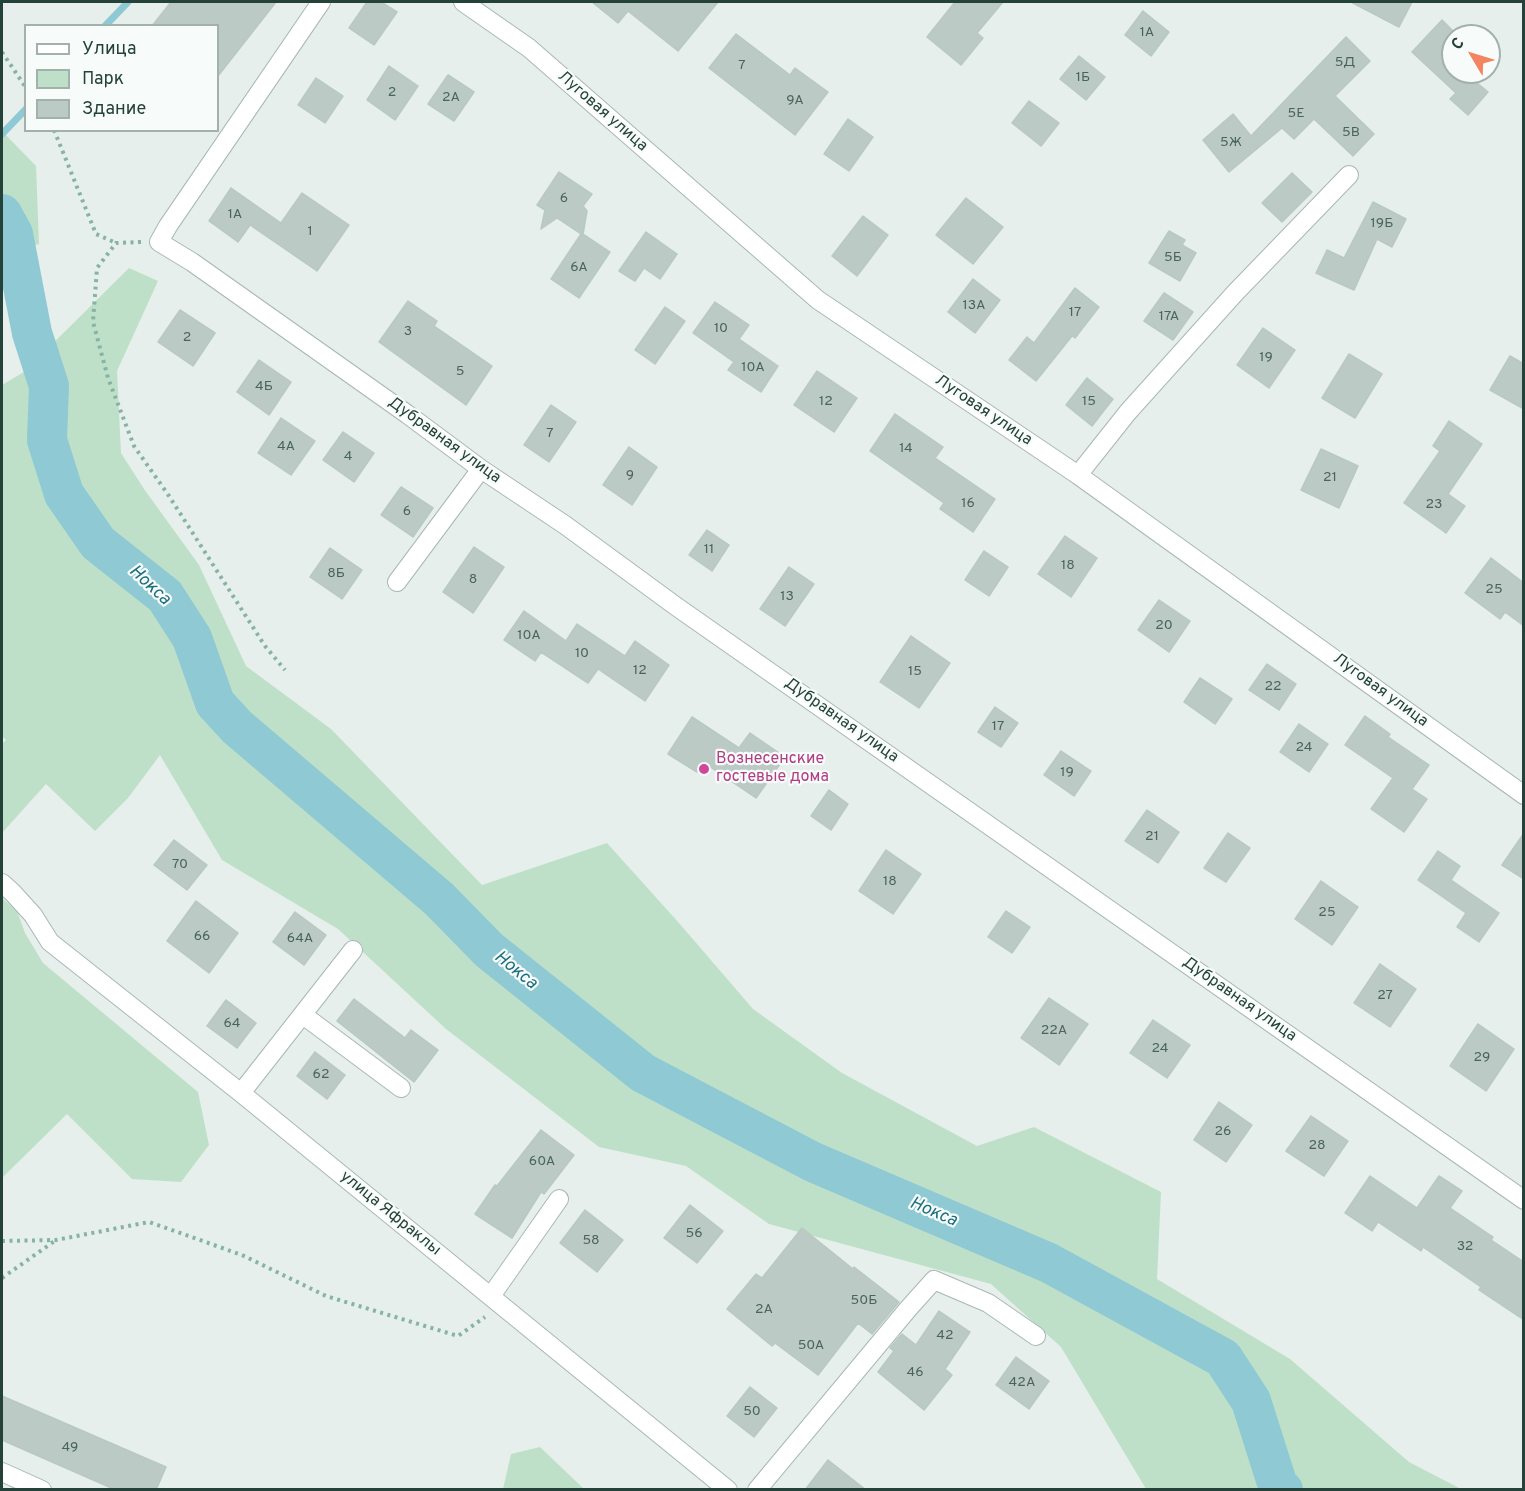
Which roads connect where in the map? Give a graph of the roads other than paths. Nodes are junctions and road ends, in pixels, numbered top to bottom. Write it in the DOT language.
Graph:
graph roads {
  1 [pos="321,2"];
  2 [pos="463,2"];
  3 [pos="1349,175"];
  4 [pos="480,469"];
  5 [pos="1078,475"];
  6 [pos="397,582"];
  7 [pos="1524,795"];
  8 [pos="2,884"];
  9 [pos="353,950"];
  10 [pos="303,1015"];
  11 [pos="401,1088"];
  12 [pos="241,1093"];
  13 [pos="560,1199"];
  14 [pos="1524,1200"];
  15 [pos="496,1300"];
  16 [pos="1036,1336"];
  17 [pos="2,1472"];
  18 [pos="42,1490"];
  19 [pos="728,1490"];
  20 [pos="757,1490"];
  1 -- 4 [label="street, Дубравная улица"];
  2 -- 5 [label="street, Луговая улица"];
  3 -- 5 [label="street"];
  4 -- 6 [label="street"];
  4 -- 14 [label="street, Дубравная улица"];
  5 -- 7 [label="street, Луговая улица"];
  8 -- 12 [label="street, улица Яфраклы"];
  9 -- 10 [label="street"];
  10 -- 11 [label="street"];
  10 -- 12 [label="street"];
  12 -- 15 [label="street, улица Яфраклы"];
  13 -- 15 [label="street"];
  15 -- 19 [label="street, улица Яфраклы"];
  16 -- 20 [label="street"];
  17 -- 18 [label="street"];
}
